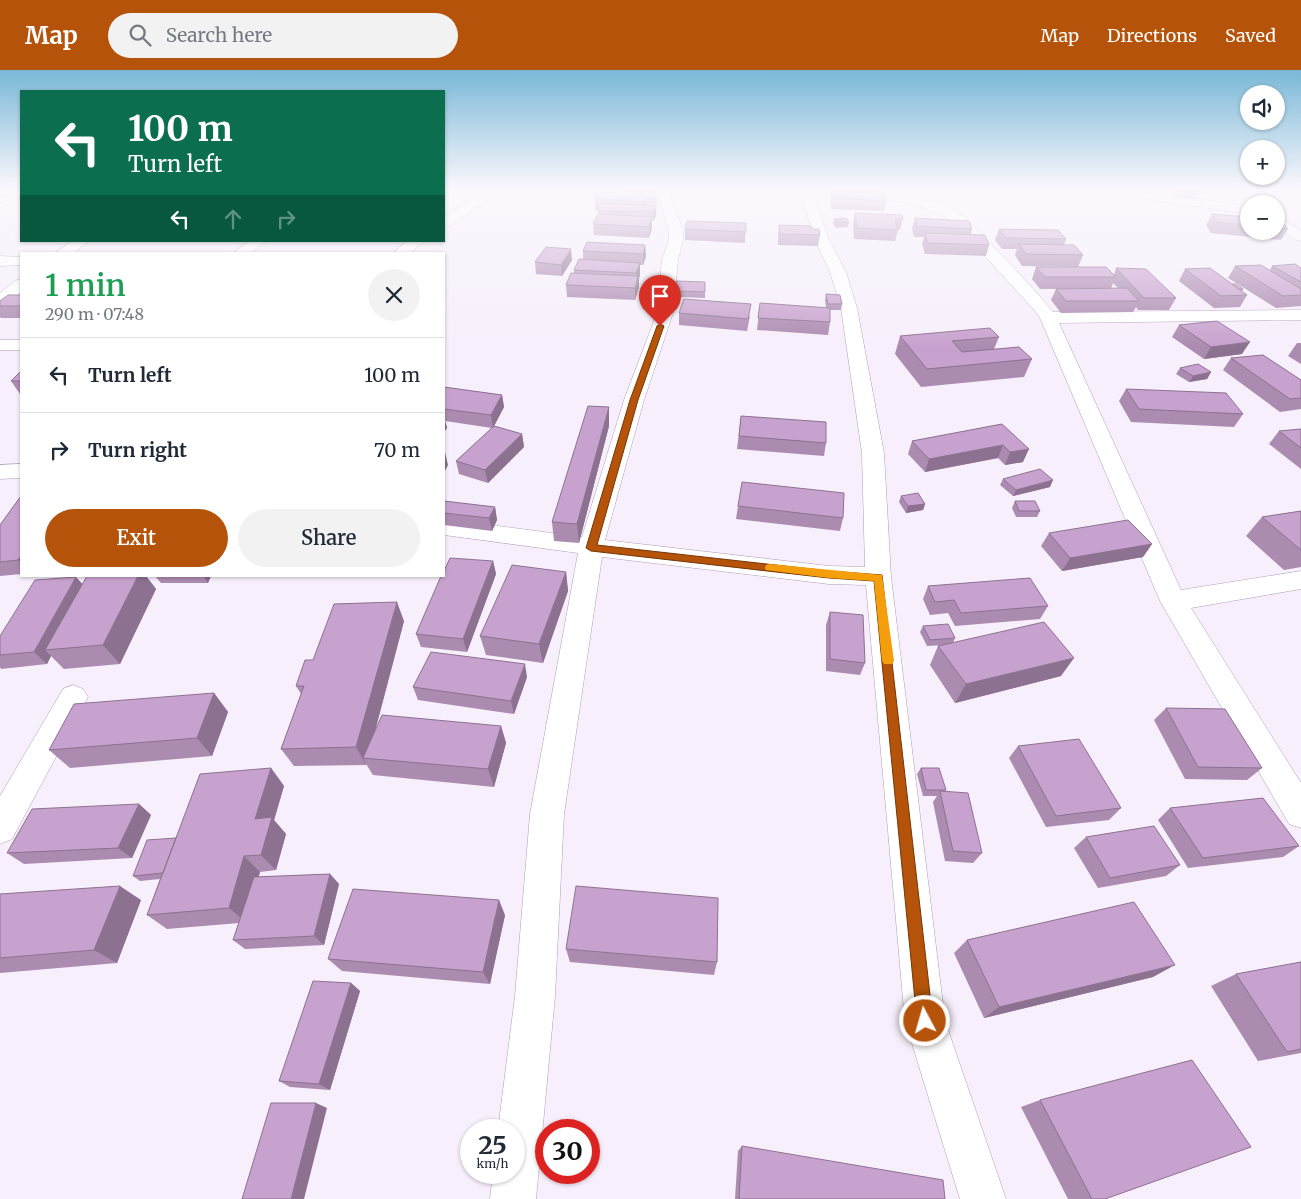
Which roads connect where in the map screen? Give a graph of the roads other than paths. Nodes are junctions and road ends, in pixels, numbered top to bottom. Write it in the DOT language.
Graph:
graph roads {
  1 [pos="80,242"];
  2 [pos="257,242"];
  3 [pos="416,242"];
  4 [pos="675,242"];
  5 [pos="824,242"];
  6 [pos="980,242"];
  7 [pos="64,252"];
  8 [pos="242,252"];
  9 [pos="402,252"];
  10 [pos="0,261"];
  11 [pos="20,261"];
  12 [pos="20,285"];
  13 [pos="0,302"];
  14 [pos="1301,314"];
  15 [pos="1048,317"];
  16 [pos="20,344"];
  17 [pos="0,345"];
  18 [pos="20,471"];
  19 [pos="0,472"];
  20 [pos="445,527"];
  21 [pos="591,548"];
  22 [pos="878,577"];
  23 [pos="1301,580"];
  24 [pos="1172,601"];
  25 [pos="73,697"];
  26 [pos="1301,813"];
  27 [pos="0,828"];
  28 [pos="513,1199"];
  29 [pos="983,1199"];
  1 -- 7 [label="street"];
  2 -- 8 [label="street"];
  3 -- 9 [label="street"];
  4 -- 21 [label="street"];
  5 -- 22 [label="street"];
  6 -- 15 [label="street"];
  10 -- 11 [label="street"];
  12 -- 13 [label="street"];
  14 -- 15 [label="street"];
  15 -- 24 [label="street"];
  16 -- 17 [label="street"];
  18 -- 19 [label="street"];
  20 -- 21 [label="street"];
  21 -- 22 [label="street"];
  21 -- 28 [label="street"];
  22 -- 29 [label="street"];
  23 -- 24 [label="street"];
  24 -- 26 [label="street"];
  25 -- 27 [label="street"];
}
